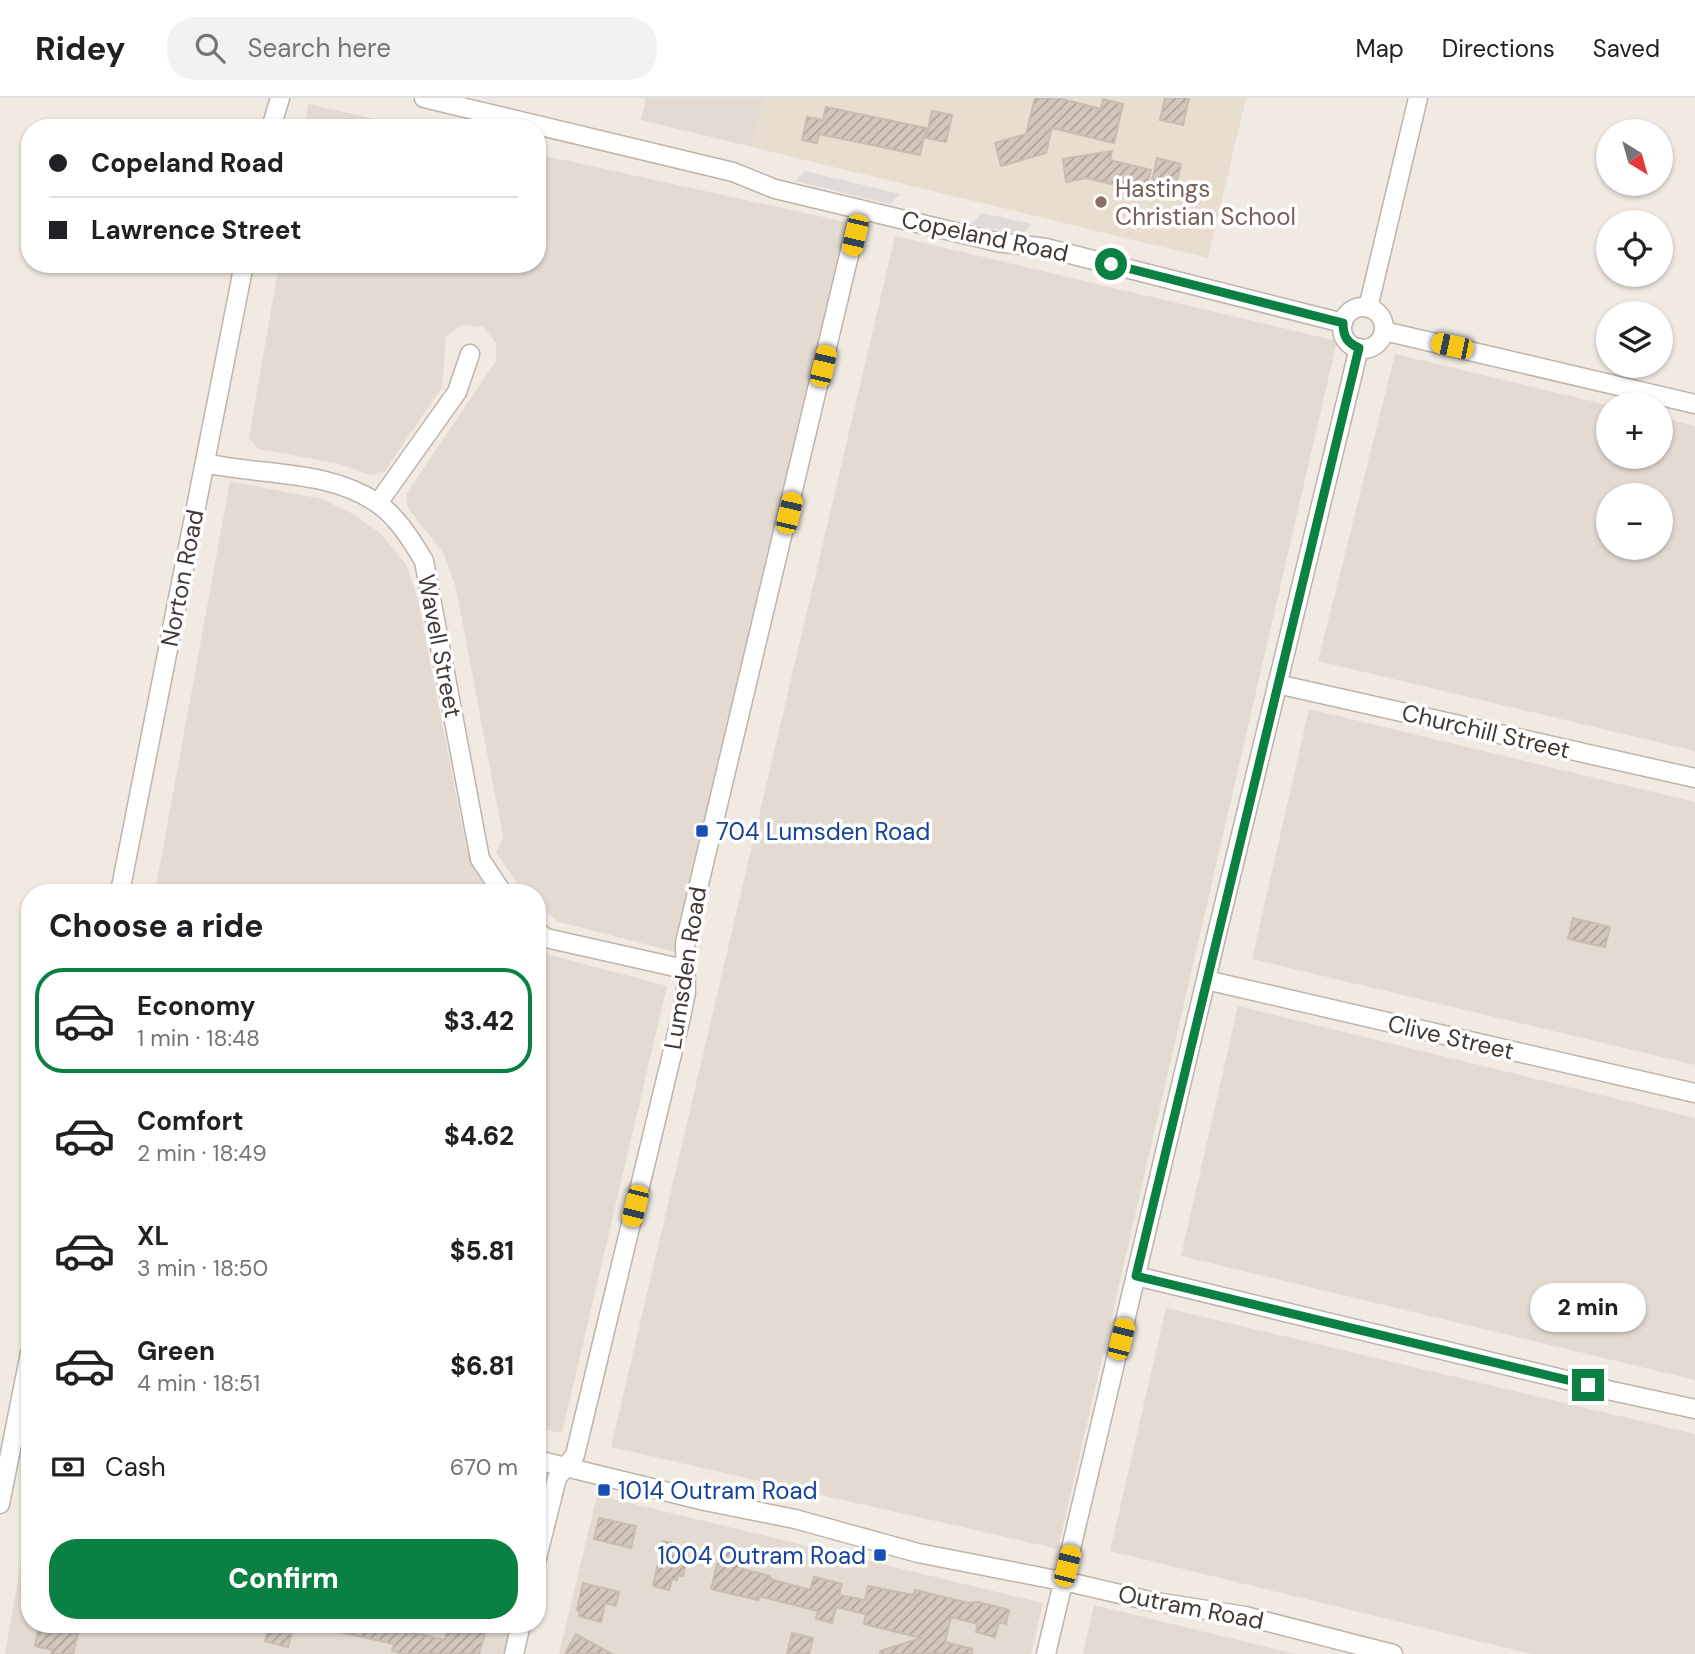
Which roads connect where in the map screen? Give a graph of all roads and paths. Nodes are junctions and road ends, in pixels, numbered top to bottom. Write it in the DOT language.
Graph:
graph roads {
  1 [pos="280,98"];
  2 [pos="424,98"];
  3 [pos="1418,98"];
  4 [pos="274,119"];
  5 [pos="512,119"];
  6 [pos="546,127"];
  7 [pos="860,209"];
  8 [pos="242,273"];
  9 [pos="1368,308"];
  10 [pos="1343,323"];
  11 [pos="1384,331"];
  12 [pos="1359,348"];
  13 [pos="470,354"];
  14 [pos="1695,404"];
  15 [pos="205,463"];
  16 [pos="378,503"];
  17 [pos="1277,684"];
  18 [pos="1695,778"];
  19 [pos="122,884"];
  20 [pos="497,884"];
  21 [pos="546,938"];
  22 [pos="684,969"];
  23 [pos="1206,980"];
  24 [pos="1695,1093"];
  25 [pos="1136,1276"];
  26 [pos="21,1398"];
  27 [pos="1695,1409"];
  28 [pos="546,1462"];
  29 [pos="565,1466"];
  30 [pos="0,1504"];
  31 [pos="546,1523"];
  32 [pos="1063,1581"];
  33 [pos="519,1633"];
  34 [pos="514,1654"];
  35 [pos="1046,1654"];
  36 [pos="1393,1654"];
  1 -- 4 [label="street"];
  2 -- 5 [label="street, Copeland Road"];
  3 -- 9 [label="street"];
  6 -- 7 [label="street, Copeland Road"];
  7 -- 10 [label="street, Copeland Road"];
  7 -- 22 [label="street, Lumsden Road"];
  8 -- 15 [label="street, Norton Road"];
  9 -- 10 [label="street"];
  9 -- 11 [label="street"];
  10 -- 12 [label="street"];
  11 -- 12 [label="street"];
  11 -- 14 [label="street"];
  12 -- 17 [label="street"];
  13 -- 16 [label="street"];
  15 -- 16 [label="street, Wavell Street"];
  15 -- 19 [label="street, Norton Road"];
  16 -- 20 [label="street, Wavell Street"];
  17 -- 18 [label="street, Churchill Street"];
  17 -- 23 [label="street"];
  21 -- 22 [label="street"];
  22 -- 29 [label="street, Lumsden Road"];
  23 -- 24 [label="street, Clive Street"];
  23 -- 25 [label="street"];
  25 -- 27 [label="street"];
  25 -- 32 [label="street"];
  26 -- 30 [label="street"];
  28 -- 29 [label="street, Outram Road"];
  29 -- 31 [label="street, Lumsden Road"];
  29 -- 32 [label="street, Outram Road"];
  32 -- 35 [label="street"];
  32 -- 36 [label="street, Outram Road"];
  33 -- 34 [label="street"];
}
